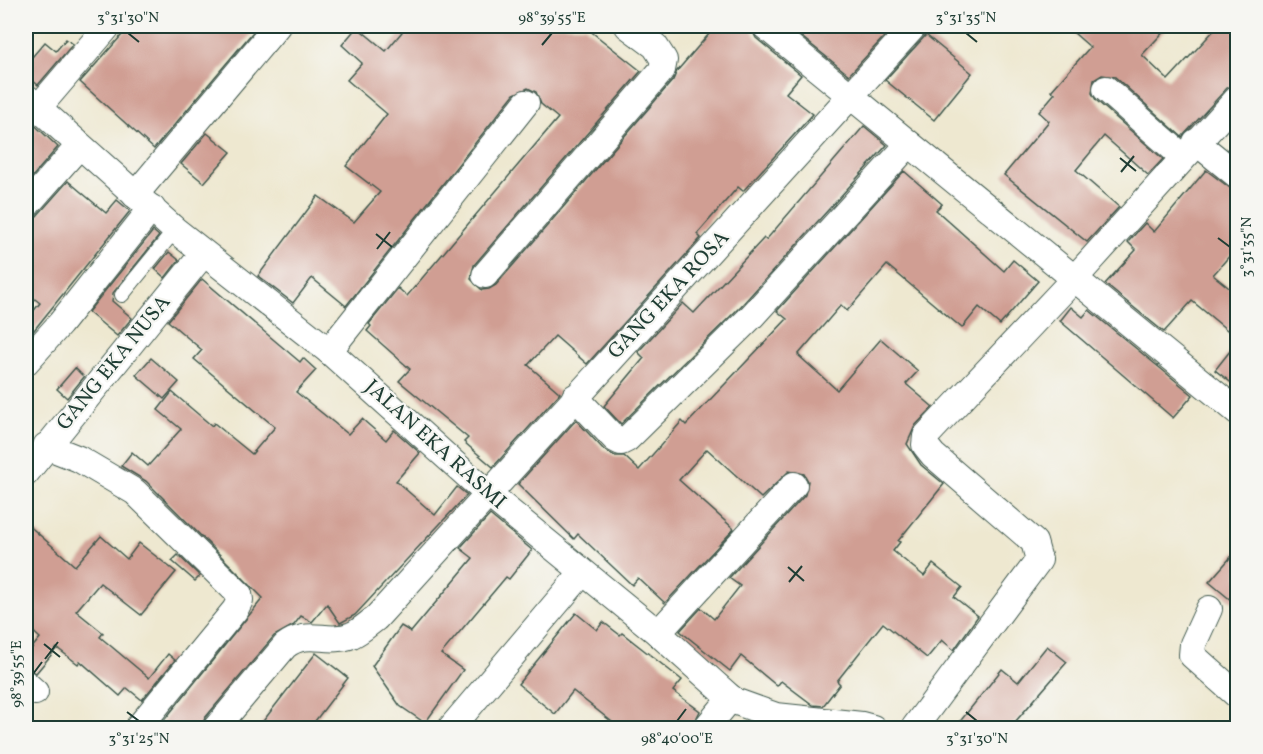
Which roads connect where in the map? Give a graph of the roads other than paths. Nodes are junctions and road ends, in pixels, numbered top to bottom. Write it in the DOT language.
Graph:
graph roads {
  1 [pos="108,26"];
  2 [pos="277,26"];
  3 [pos="628,26"];
  4 [pos="765,26"];
  5 [pos="914,26"];
  6 [pos="1106,89"];
  7 [pos="852,97"];
  8 [pos="1238,98"];
  9 [pos="32,103"];
  10 [pos="526,103"];
  11 [pos="909,144"];
  12 [pos="79,146"];
  13 [pos="1190,149"];
  14 [pos="1238,176"];
  15 [pos="144,202"];
  16 [pos="26,206"];
  17 [pos="175,230"];
  18 [pos="203,254"];
  19 [pos="485,275"];
  20 [pos="1074,279"];
  21 [pos="123,295"];
  22 [pos="329,351"];
  23 [pos="26,362"];
  24 [pos="575,397"];
  25 [pos="1238,412"];
  26 [pos="46,446"];
  27 [pos="26,473"];
  28 [pos="794,485"];
  29 [pos="488,494"];
  30 [pos="582,573"];
  31 [pos="1209,609"];
  32 [pos="658,633"];
  33 [pos="1238,696"];
  34 [pos="731,698"];
  35 [pos="138,729"];
  36 [pos="216,729"];
  37 [pos="451,729"];
  38 [pos="706,729"];
  39 [pos="873,729"];
  40 [pos="914,729"];
  1 -- 9 [label="street"];
  2 -- 15 [label="street"];
  3 -- 19 [label="street"];
  4 -- 7 [label="street"];
  5 -- 7 [label="street, GANG EKA ROSA"];
  6 -- 13 [label="street"];
  7 -- 11 [label="street"];
  7 -- 24 [label="street, GANG EKA ROSA"];
  8 -- 13 [label="street"];
  9 -- 12 [label="street, JALAN EKA RASMI"];
  10 -- 22 [label="street"];
  11 -- 20 [label="street"];
  11 -- 24 [label="street"];
  12 -- 15 [label="street, JALAN EKA RASMI"];
  12 -- 16 [label="street"];
  13 -- 14 [label="street"];
  13 -- 20 [label="street"];
  15 -- 17 [label="street, JALAN EKA RASMI"];
  15 -- 23 [label="street"];
  17 -- 18 [label="street, JALAN EKA RASMI"];
  17 -- 21 [label="lane"];
  18 -- 22 [label="street, JALAN EKA RASMI"];
  18 -- 26 [label="street, GANG EKA NUSA"];
  20 -- 25 [label="street"];
  20 -- 40 [label="street"];
  22 -- 29 [label="street, JALAN EKA RASMI"];
  24 -- 29 [label="street, GANG EKA ROSA"];
  26 -- 27 [label="street, GANG EKA NUSA"];
  26 -- 35 [label="street"];
  28 -- 32 [label="street"];
  29 -- 30 [label="street, JALAN EKA RASMI"];
  29 -- 36 [label="street, GANG EKA ROSA"];
  30 -- 32 [label="street, JALAN EKA RASMI"];
  30 -- 37 [label="street"];
  31 -- 33 [label="street"];
  32 -- 34 [label="street, JALAN EKA RASMI"];
  34 -- 38 [label="street"];
  34 -- 39 [label="street, JALAN EKA RASMI"];
}
